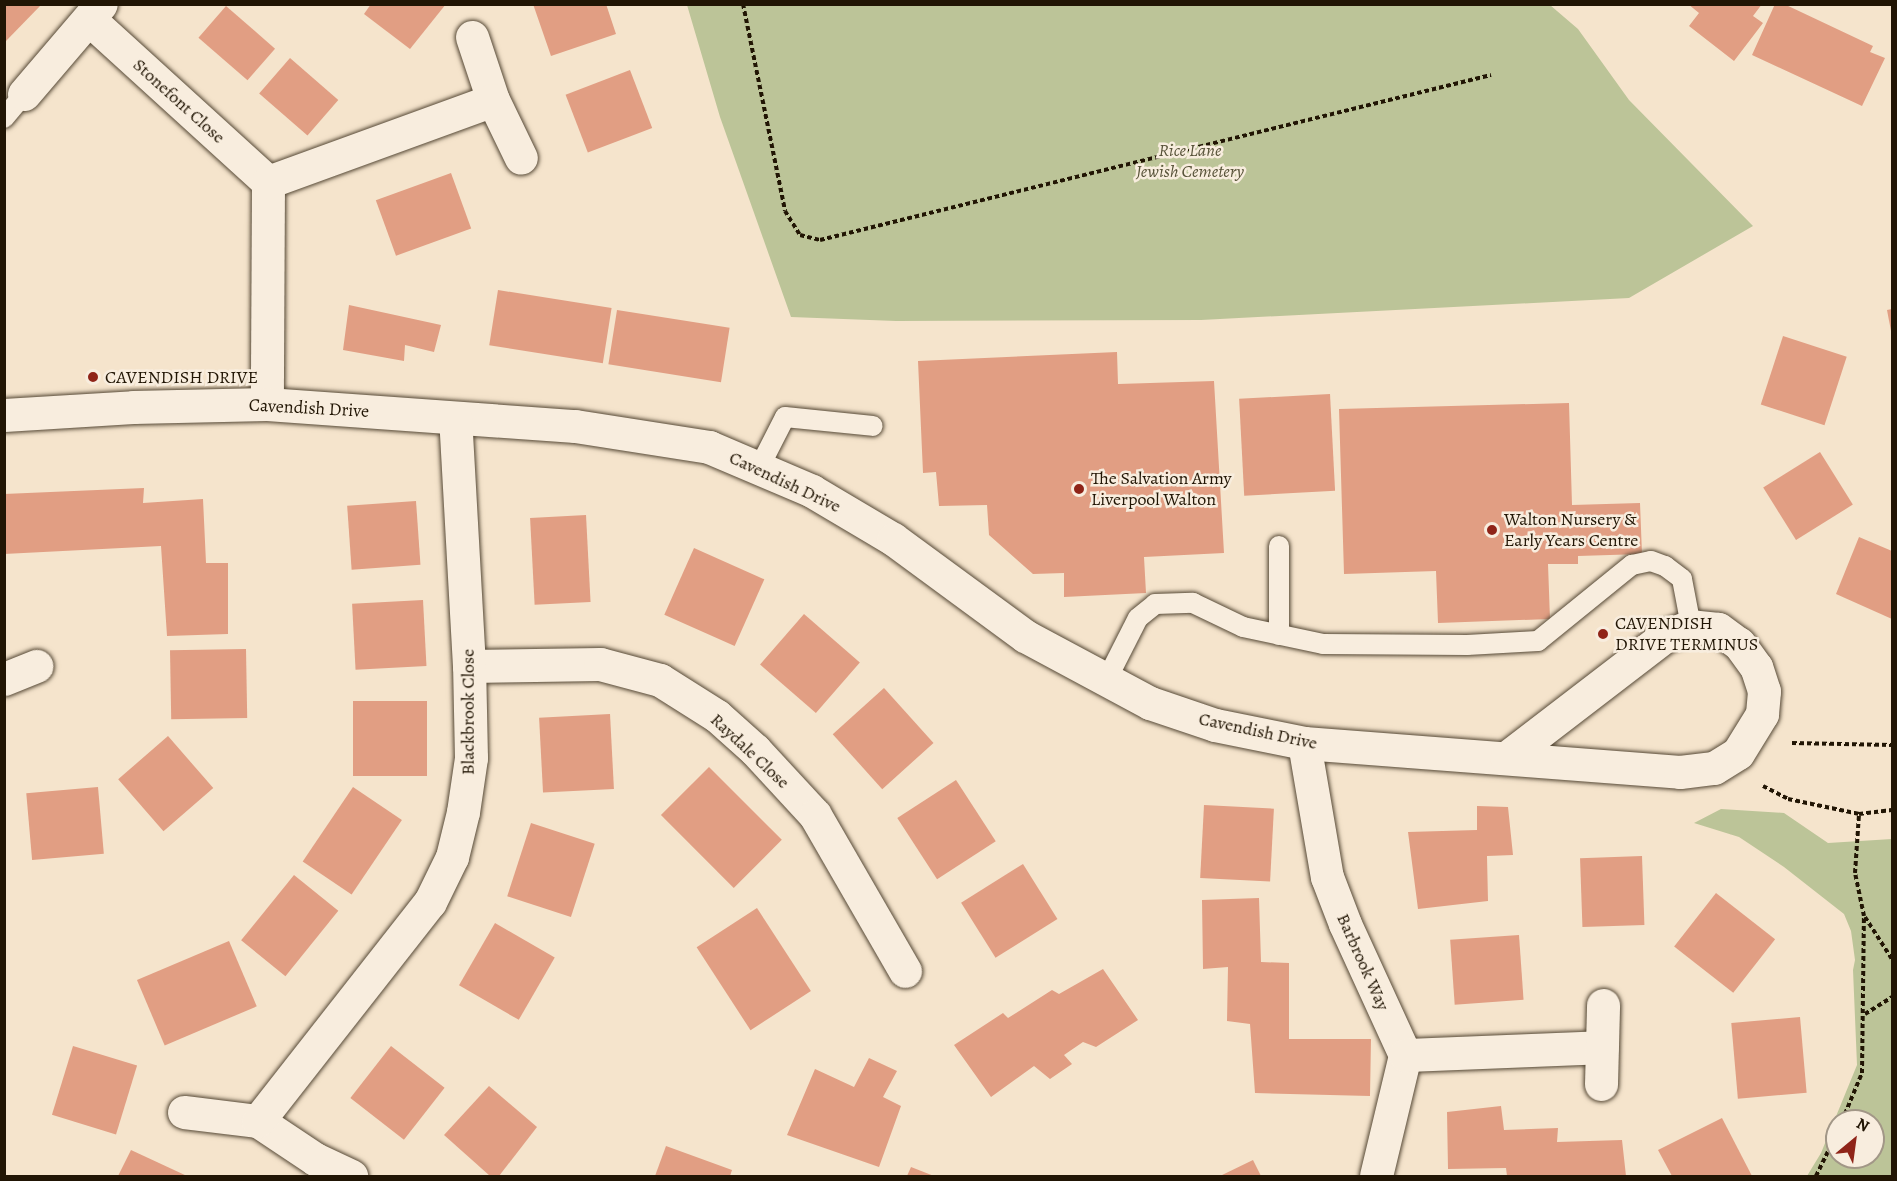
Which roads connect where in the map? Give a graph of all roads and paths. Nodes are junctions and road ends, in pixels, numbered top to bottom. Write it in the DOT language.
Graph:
graph roads {
  1 [pos="743,4"];
  2 [pos="95,12"];
  3 [pos="472,37"];
  4 [pos="1491,75"];
  5 [pos="493,100"];
  6 [pos="14,106"];
  7 [pos="521,158"];
  8 [pos="268,182"];
  9 [pos="267,404"];
  10 [pos="4,415"];
  11 [pos="455,418"];
  12 [pos="873,426"];
  13 [pos="759,468"];
  14 [pos="1279,546"];
  15 [pos="1691,626"];
  16 [pos="1279,635"];
  17 [pos="37,666"];
  18 [pos="470,666"];
  19 [pos="4,679"];
  20 [pos="1107,679"];
  21 [pos="1304,743"];
  22 [pos="1745,743"];
  23 [pos="1893,745"];
  24 [pos="1506,758"];
  25 [pos="1719,765"];
  26 [pos="1893,810"];
  27 [pos="1859,814"];
  28 [pos="1864,916"];
  29 [pos="1893,959"];
  30 [pos="905,971"];
  31 [pos="1893,997"];
  32 [pos="1603,1005"];
  33 [pos="1865,1014"];
  34 [pos="1602,1047"];
  35 [pos="1405,1055"];
  36 [pos="1601,1084"];
  37 [pos="1847,1109"];
  38 [pos="184,1112"];
  39 [pos="258,1121"];
  40 [pos="1825,1158"];
  41 [pos="351,1176"];
  42 [pos="1376,1176"];
  43 [pos="1816,1176"];
  1 -- 4 [label="path"];
  2 -- 6 [label="street, Stonefont Close"];
  2 -- 8 [label="street, Stonefont Close"];
  3 -- 5 [label="street"];
  5 -- 7 [label="street"];
  5 -- 8 [label="street"];
  8 -- 9 [label="street"];
  9 -- 10 [label="street, Cavendish Drive"];
  9 -- 11 [label="street, Cavendish Drive"];
  11 -- 13 [label="street, Cavendish Drive"];
  11 -- 18 [label="street, Blackbrook Close"];
  12 -- 13 [label="lane"];
  13 -- 20 [label="street, Cavendish Drive"];
  14 -- 16 [label="lane"];
  15 -- 16 [label="lane"];
  15 -- 22 [label="street, Cavendish Drive"];
  15 -- 24 [label="street"];
  16 -- 20 [label="lane"];
  17 -- 19 [label="street"];
  18 -- 30 [label="street, Raydale Close"];
  18 -- 39 [label="street, Blackbrook Close"];
  20 -- 21 [label="street, Cavendish Drive"];
  21 -- 24 [label="street, Cavendish Drive"];
  21 -- 35 [label="street, Barbrook Way"];
  22 -- 23 [label="path"];
  22 -- 25 [label="street, Cavendish Drive"];
  24 -- 25 [label="street, Cavendish Drive"];
  25 -- 27 [label="path"];
  26 -- 27 [label="path"];
  27 -- 28 [label="path"];
  28 -- 29 [label="path"];
  28 -- 33 [label="path"];
  31 -- 33 [label="path"];
  32 -- 34 [label="street"];
  33 -- 37 [label="path"];
  34 -- 35 [label="street"];
  34 -- 36 [label="street"];
  35 -- 42 [label="street"];
  38 -- 39 [label="street"];
  39 -- 41 [label="street"];
  40 -- 43 [label="path"];
}
